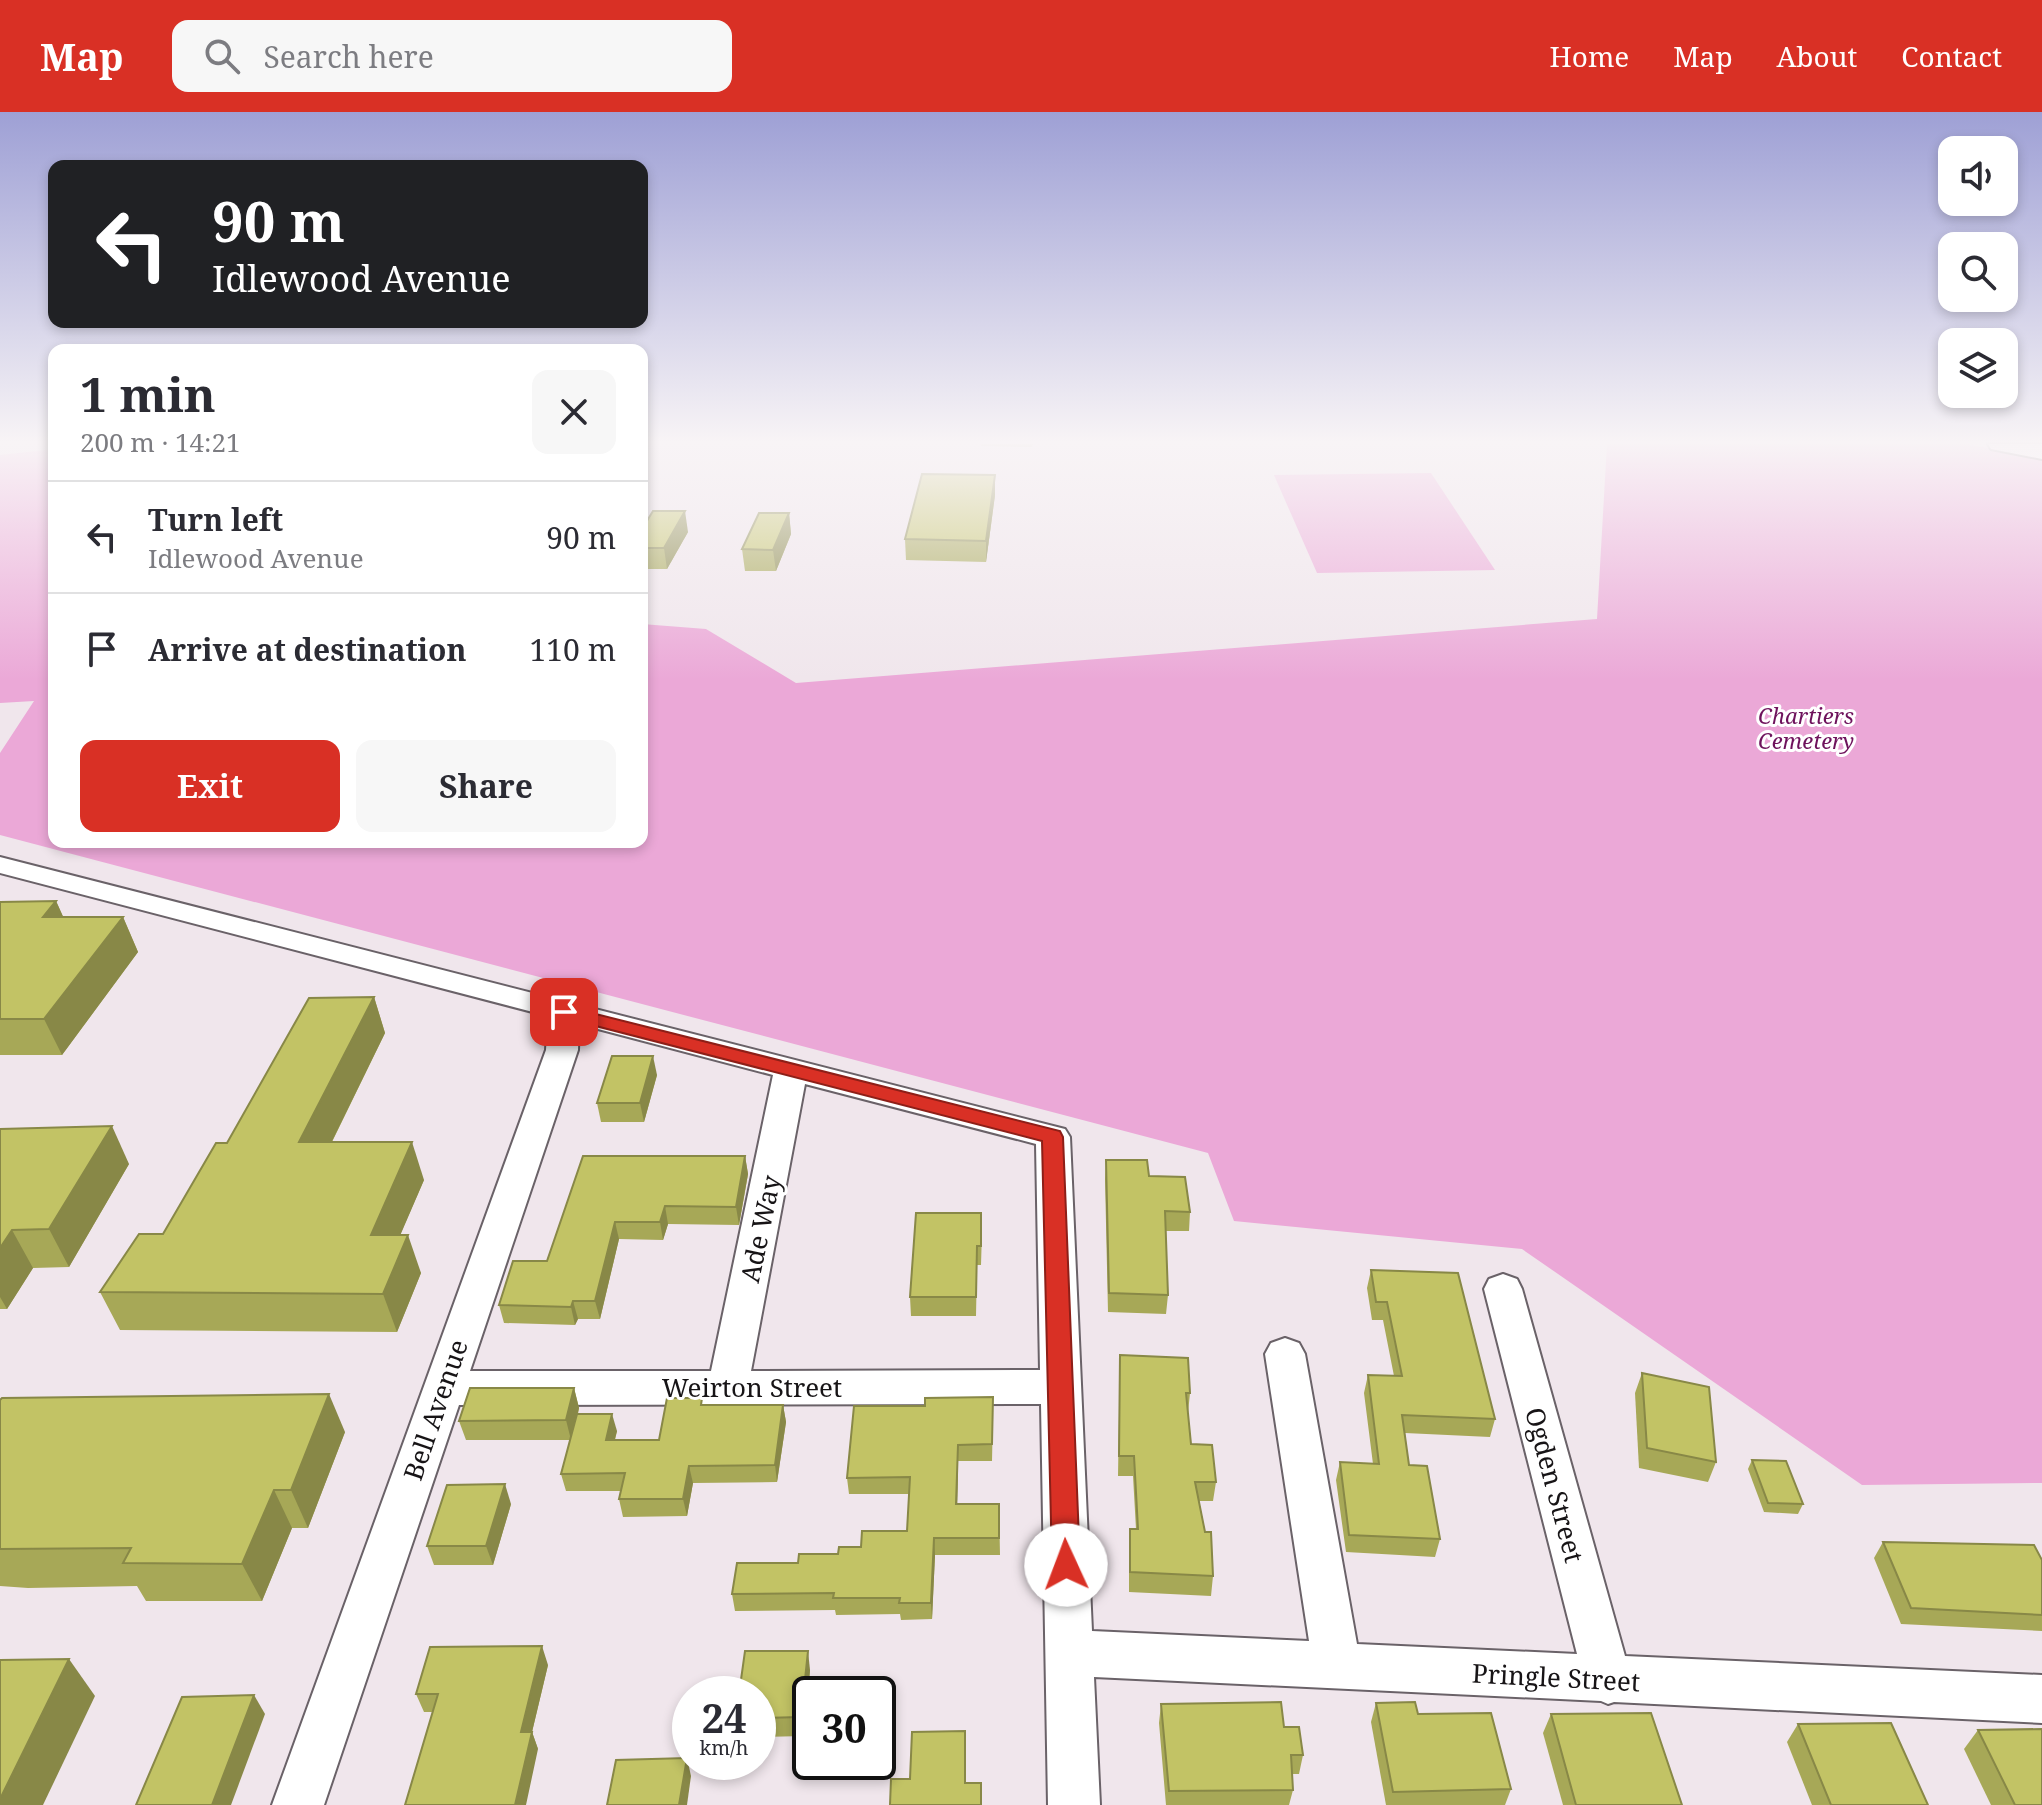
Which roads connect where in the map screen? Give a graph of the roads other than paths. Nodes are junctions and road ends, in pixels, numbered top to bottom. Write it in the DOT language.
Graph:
graph roads {
  1 [pos="0,865"];
  2 [pos="564,1012"];
  3 [pos="791,1070"];
  4 [pos="1503,1289"];
  5 [pos="1285,1354"];
  6 [pos="728,1387"];
  7 [pos="1060,1387"];
  8 [pos="444,1388"];
  9 [pos="1069,1653"];
  10 [pos="1337,1667"];
  11 [pos="1608,1681"];
  12 [pos="2042,1699"];
  13 [pos="298,1805"];
  14 [pos="1074,1805"];
  1 -- 2 [label="street"];
  2 -- 3 [label="street"];
  2 -- 8 [label="street, Bell Avenue"];
  3 -- 6 [label="street, Ade Way"];
  3 -- 7 [label="street"];
  4 -- 11 [label="street, Ogden Street"];
  5 -- 10 [label="street"];
  6 -- 7 [label="street, Weirton Street"];
  6 -- 8 [label="street, Weirton Street"];
  7 -- 9 [label="street"];
  8 -- 13 [label="street, Bell Avenue"];
  9 -- 10 [label="street, Pringle Street"];
  9 -- 14 [label="street"];
  10 -- 11 [label="street, Pringle Street"];
  11 -- 12 [label="street, Pringle Street"];
}
